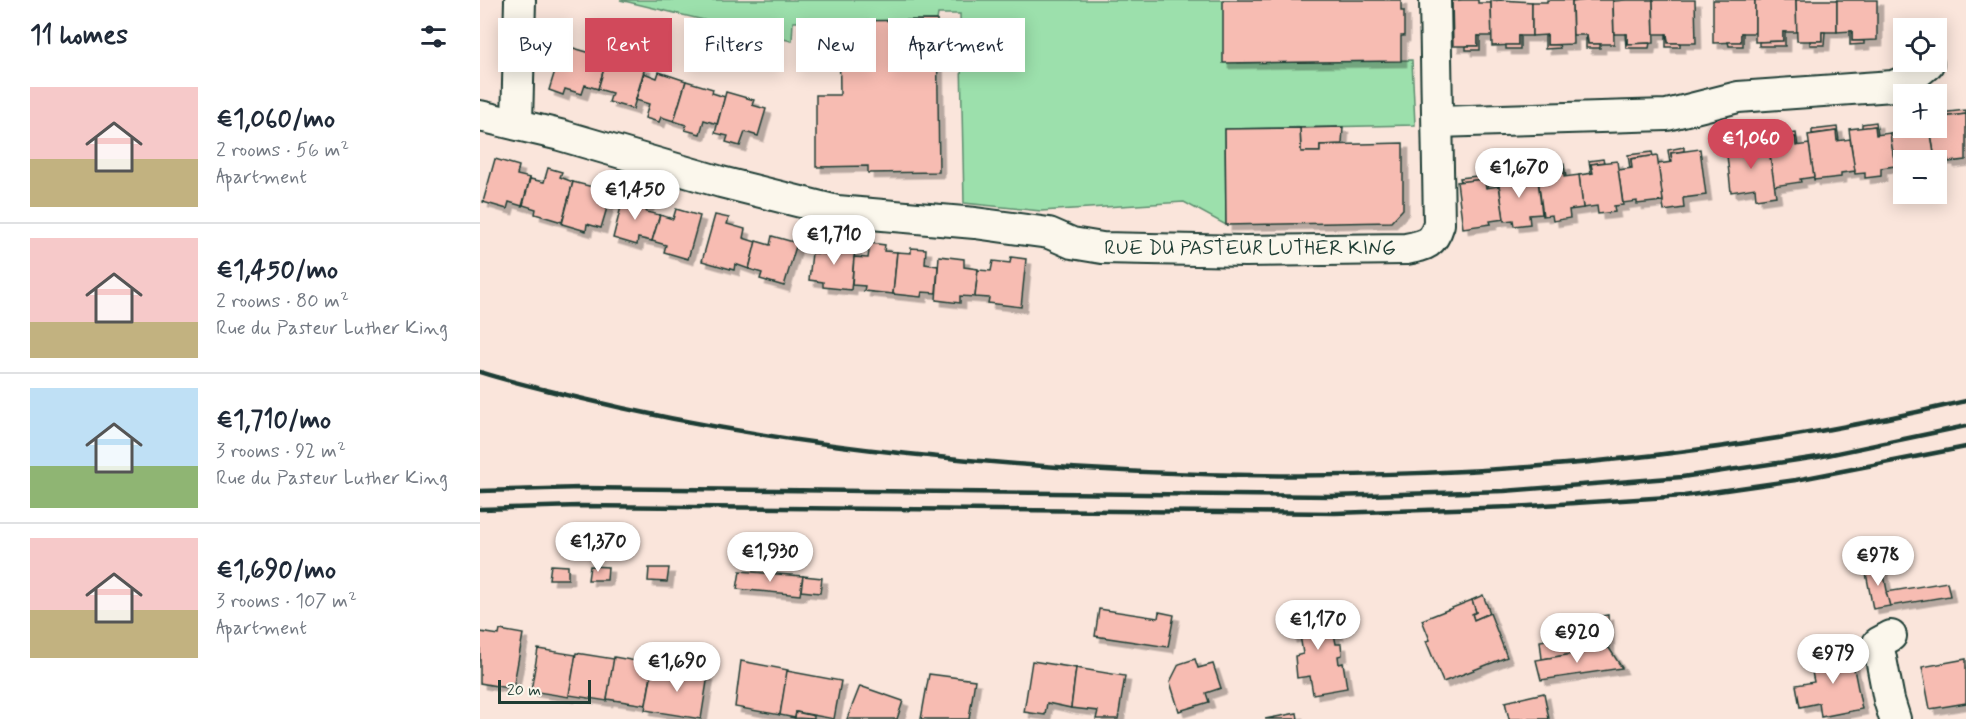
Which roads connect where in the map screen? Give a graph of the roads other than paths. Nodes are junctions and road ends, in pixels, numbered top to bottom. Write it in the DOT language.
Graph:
graph roads {
  1 [pos="520,0"];
  2 [pos="1436,0"];
  3 [pos="1918,72"];
  4 [pos="480,116"];
  5 [pos="1438,122"];
  6 [pos="517,124"];
  7 [pos="1891,636"];
  8 [pos="1895,719"];
  1 -- 6 [label="street"];
  2 -- 5 [label="street, RUE DU PASTEUR LUTHER KING"];
  3 -- 5 [label="street"];
  4 -- 6 [label="street, RUE DU PASTEUR LUTHER KING"];
  5 -- 6 [label="street, RUE DU PASTEUR LUTHER KING"];
  7 -- 8 [label="street"];
}
